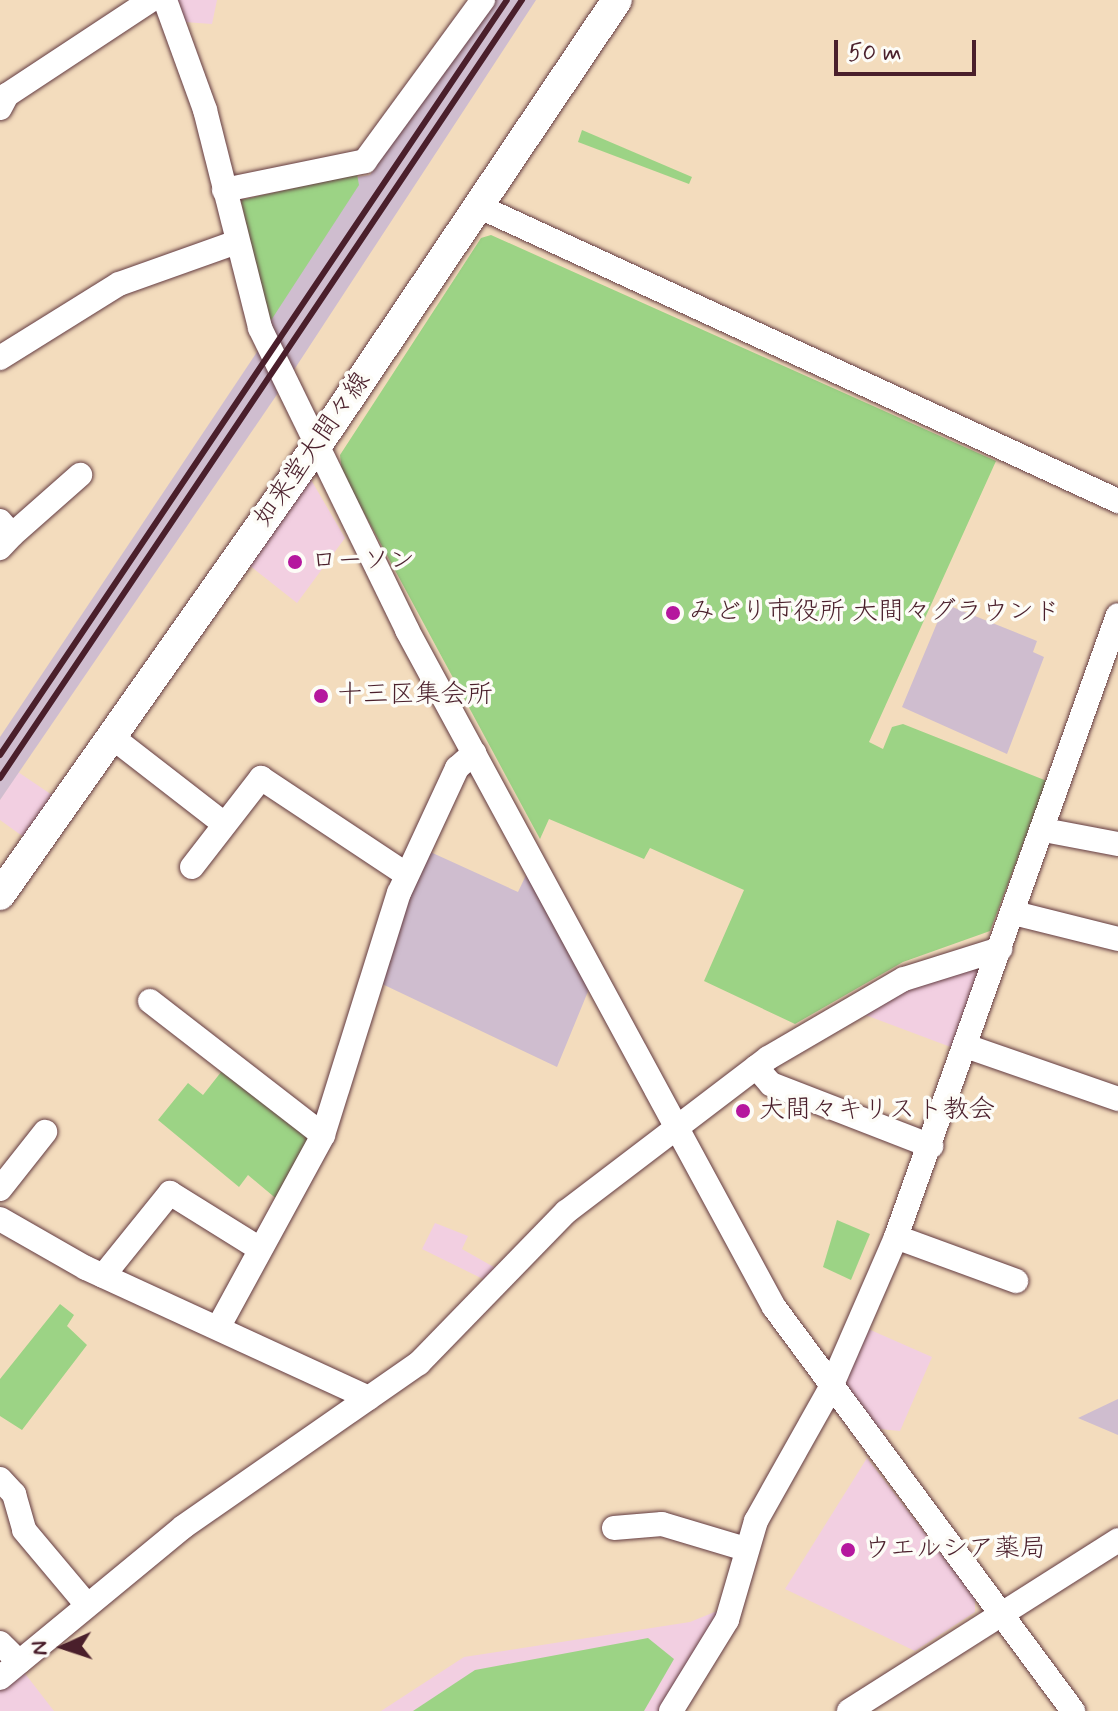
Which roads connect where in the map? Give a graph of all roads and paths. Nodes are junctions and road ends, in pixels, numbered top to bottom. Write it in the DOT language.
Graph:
graph roads {
  1 [pos="151,0"];
  2 [pos="165,0"];
  3 [pos="483,0"];
  4 [pos="617,0"];
  5 [pos="0,108"];
  6 [pos="224,190"];
  7 [pos="478,206"];
  8 [pos="237,242"];
  9 [pos="0,358"];
  10 [pos="315,447"];
  11 [pos="80,475"];
  12 [pos="1118,501"];
  13 [pos="4,534"];
  14 [pos="1118,615"];
  15 [pos="1109,670"];
  16 [pos="112,737"];
  17 [pos="474,753"];
  18 [pos="224,824"];
  19 [pos="1044,830"];
  20 [pos="1118,844"];
  21 [pos="192,867"];
  22 [pos="407,875"];
  23 [pos="0,895"];
  24 [pos="1014,913"];
  25 [pos="1118,939"];
  26 [pos="1000,949"];
  27 [pos="150,1001"];
  28 [pos="966,1046"];
  29 [pos="756,1067"];
  30 [pos="1118,1099"];
  31 [pos="676,1126"];
  32 [pos="45,1132"];
  33 [pos="323,1135"];
  34 [pos="931,1146"];
  35 [pos="0,1189"];
  36 [pos="0,1219"];
  37 [pos="896,1237"];
  38 [pos="260,1249"];
  39 [pos="103,1276"];
  40 [pos="1016,1281"];
  41 [pos="219,1326"];
  42 [pos="830,1389"];
  43 [pos="369,1398"];
  44 [pos="0,1479"];
  45 [pos="614,1528"];
  46 [pos="1118,1540"];
  47 [pos="746,1549"];
  48 [pos="87,1605"];
  49 [pos="998,1612"];
  50 [pos="0,1643"];
  51 [pos="9,1670"];
  52 [pos="853,1710"];
  53 [pos="671,1711"];
  54 [pos="1073,1711"];
  1 -- 5 [label="street"];
  2 -- 6 [label="street"];
  3 -- 6 [label="street"];
  4 -- 7 [label="main road, 如来堂大間々線"];
  6 -- 8 [label="street"];
  7 -- 10 [label="main road, 如来堂大間々線"];
  7 -- 12 [label="street"];
  8 -- 9 [label="street"];
  8 -- 10 [label="street"];
  10 -- 16 [label="main road, 如来堂大間々線"];
  10 -- 17 [label="street"];
  11 -- 13 [label="street"];
  14 -- 15 [label="street"];
  15 -- 19 [label="street"];
  16 -- 18 [label="street"];
  16 -- 23 [label="main road, 如来堂大間々線"];
  17 -- 22 [label="street"];
  17 -- 31 [label="street"];
  18 -- 21 [label="street"];
  18 -- 22 [label="street"];
  19 -- 20 [label="street"];
  19 -- 24 [label="street"];
  22 -- 33 [label="street"];
  24 -- 25 [label="street"];
  24 -- 26 [label="street"];
  26 -- 28 [label="street"];
  26 -- 29 [label="street"];
  27 -- 33 [label="street"];
  28 -- 30 [label="street"];
  28 -- 34 [label="street"];
  29 -- 31 [label="street"];
  29 -- 34 [label="street"];
  31 -- 42 [label="street"];
  31 -- 43 [label="street"];
  32 -- 35 [label="street"];
  33 -- 38 [label="street"];
  34 -- 37 [label="street"];
  36 -- 39 [label="street"];
  37 -- 40 [label="street"];
  37 -- 42 [label="street"];
  38 -- 39 [label="street"];
  38 -- 41 [label="street"];
  39 -- 41 [label="street"];
  41 -- 43 [label="street"];
  42 -- 47 [label="street"];
  42 -- 49 [label="street"];
  43 -- 48 [label="street"];
  44 -- 48 [label="street"];
  45 -- 47 [label="street"];
  46 -- 49 [label="street"];
  47 -- 53 [label="street"];
  48 -- 51 [label="street"];
  49 -- 52 [label="street"];
  49 -- 54 [label="street"];
  50 -- 51 [label="street"];
}
